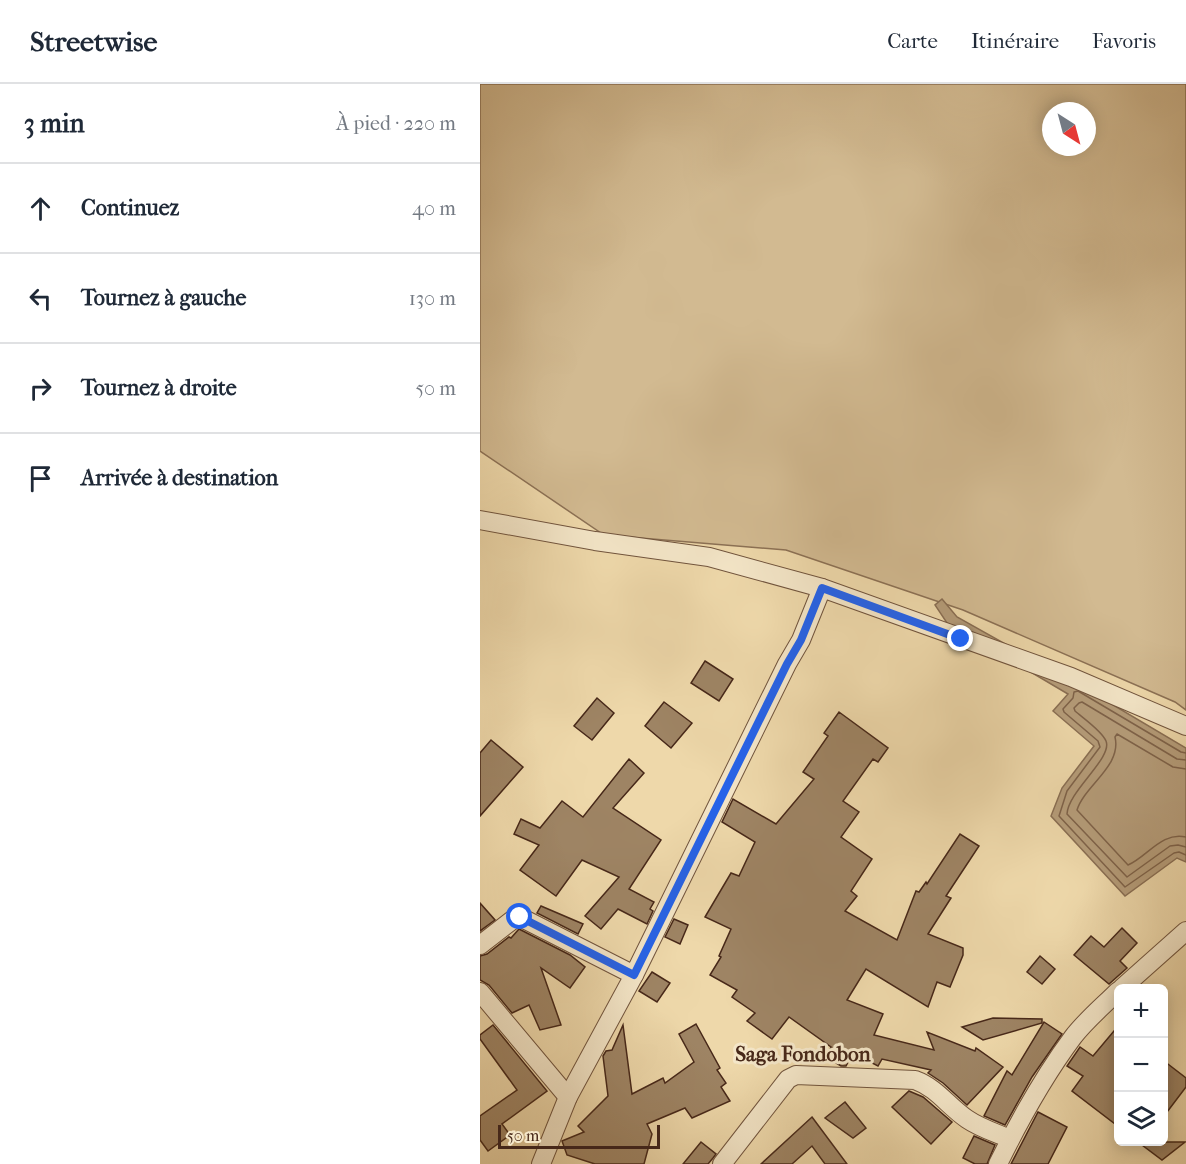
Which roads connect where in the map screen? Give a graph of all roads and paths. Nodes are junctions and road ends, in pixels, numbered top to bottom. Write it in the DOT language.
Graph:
graph roads {
  1 [pos="480,520"];
  2 [pos="822,588"];
  3 [pos="1186,726"];
  4 [pos="1186,931"];
  5 [pos="480,945"];
  6 [pos="634,975"];
  7 [pos="1127,984"];
  8 [pos="480,992"];
  9 [pos="1114,996"];
  10 [pos="568,1097"];
  11 [pos="1010,1139"];
  12 [pos="544,1163"];
  13 [pos="722,1164"];
  14 [pos="998,1164"];
  1 -- 2 [label="street"];
  2 -- 3 [label="street"];
  2 -- 6 [label="street"];
  4 -- 7 [label="street"];
  5 -- 6 [label="street"];
  6 -- 10 [label="street"];
  8 -- 10 [label="street"];
  9 -- 11 [label="street"];
  10 -- 12 [label="street"];
  11 -- 13 [label="street"];
  11 -- 14 [label="street"];
}
